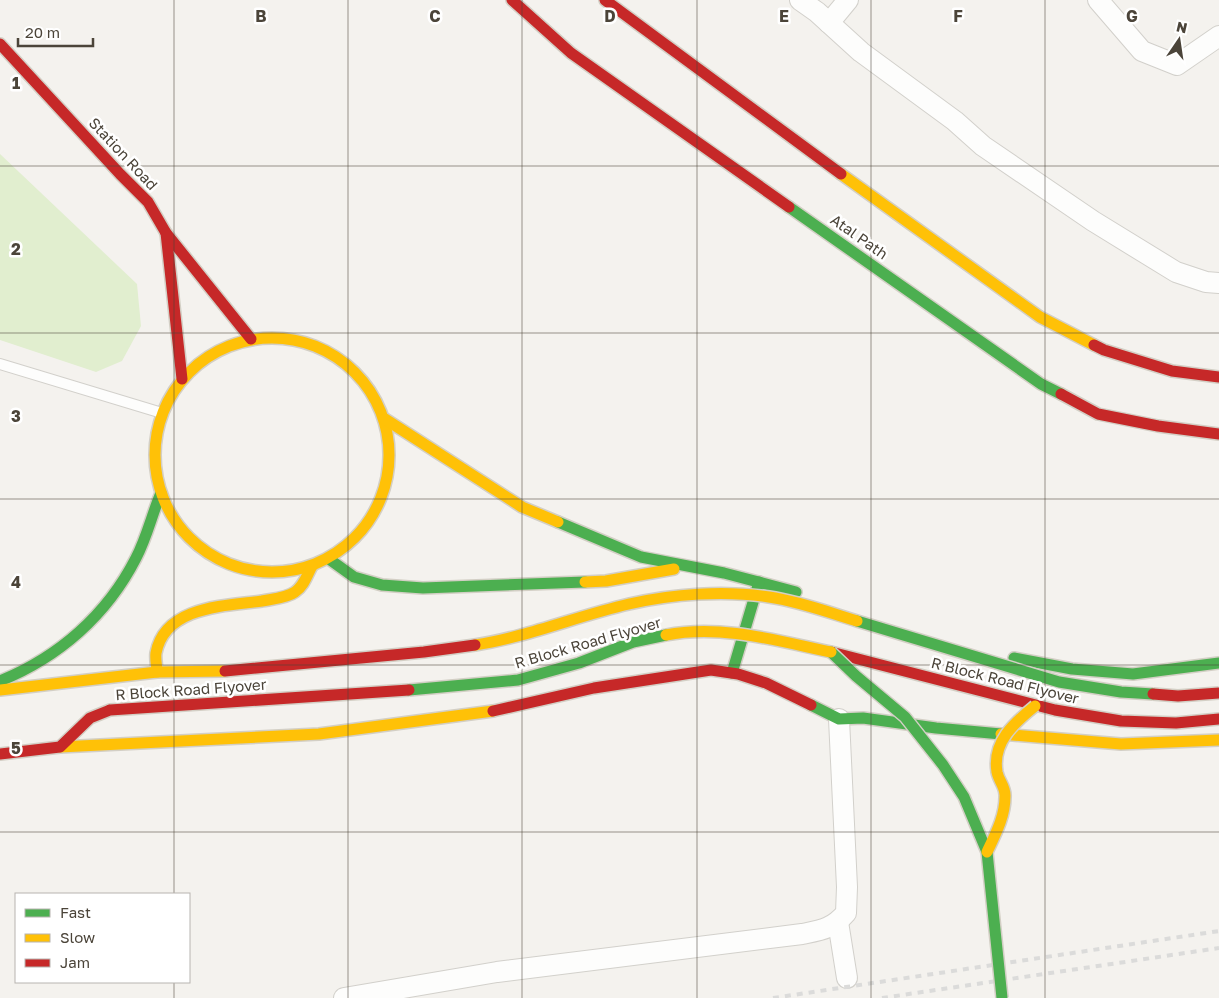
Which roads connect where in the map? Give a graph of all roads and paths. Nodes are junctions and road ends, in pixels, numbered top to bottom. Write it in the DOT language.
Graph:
graph roads {
  1 [pos="512,0"];
  2 [pos="606,0"];
  3 [pos="800,0"];
  4 [pos="848,0"];
  5 [pos="1098,0"];
  6 [pos="828,22"];
  7 [pos="1219,36"];
  8 [pos="0,44"];
  9 [pos="166,233"];
  10 [pos="1219,283"];
  11 [pos="251,339"];
  12 [pos="0,364"];
  13 [pos="1219,378"];
  14 [pos="182,379"];
  15 [pos="162,413"];
  16 [pos="385,419"];
  17 [pos="1219,434"];
  18 [pos="161,493"];
  19 [pos="329,559"];
  20 [pos="312,566"];
  21 [pos="687,566"];
  22 [pos="759,582"];
  23 [pos="831,652"];
  24 [pos="1219,663"];
  25 [pos="157,672"];
  26 [pos="732,673"];
  27 [pos="0,681"];
  28 [pos="0,690"];
  29 [pos="1219,693"];
  30 [pos="1035,706"];
  31 [pos="840,719"];
  32 [pos="1219,719"];
  33 [pos="1219,740"];
  34 [pos="60,747"];
  35 [pos="0,754"];
  36 [pos="987,852"];
  37 [pos="838,922"];
  38 [pos="847,978"];
  39 [pos="344,998"];
  40 [pos="1002,998"];
  1 -- 17 [label="main road, Atal Path"];
  2 -- 13 [label="main road"];
  3 -- 6 [label="street"];
  4 -- 6 [label="street"];
  5 -- 7 [label="street"];
  6 -- 10 [label="street"];
  8 -- 9 [label="main road, Station Road"];
  9 -- 11 [label="main road, Station Road"];
  9 -- 14 [label="main road"];
  11 -- 14 [label="main road"];
  11 -- 16 [label="main road"];
  12 -- 15 [label="lane"];
  14 -- 15 [label="main road"];
  15 -- 18 [label="main road"];
  16 -- 19 [label="main road"];
  16 -- 21 [label="main road"];
  18 -- 20 [label="main road"];
  18 -- 27 [label="main road"];
  19 -- 20 [label="main road"];
  19 -- 21 [label="main road"];
  20 -- 25 [label="main road"];
  21 -- 22 [label="main road"];
  22 -- 24 [label="main road"];
  22 -- 26 [label="main road"];
  23 -- 30 [label="main road, R Block Road Flyover"];
  23 -- 34 [label="main road, R Block Road Flyover, bridge"];
  23 -- 36 [label="main road, bridge"];
  25 -- 28 [label="main road, R Block Road Flyover"];
  25 -- 29 [label="main road, R Block Road Flyover, bridge"];
  26 -- 31 [label="main road"];
  26 -- 34 [label="main road"];
  30 -- 32 [label="main road, R Block Road Flyover"];
  30 -- 36 [label="main road, bridge"];
  31 -- 33 [label="main road"];
  31 -- 37 [label="street"];
  34 -- 35 [label="main road"];
  36 -- 40 [label="main road, bridge"];
  37 -- 38 [label="street"];
  37 -- 39 [label="street"];
}
